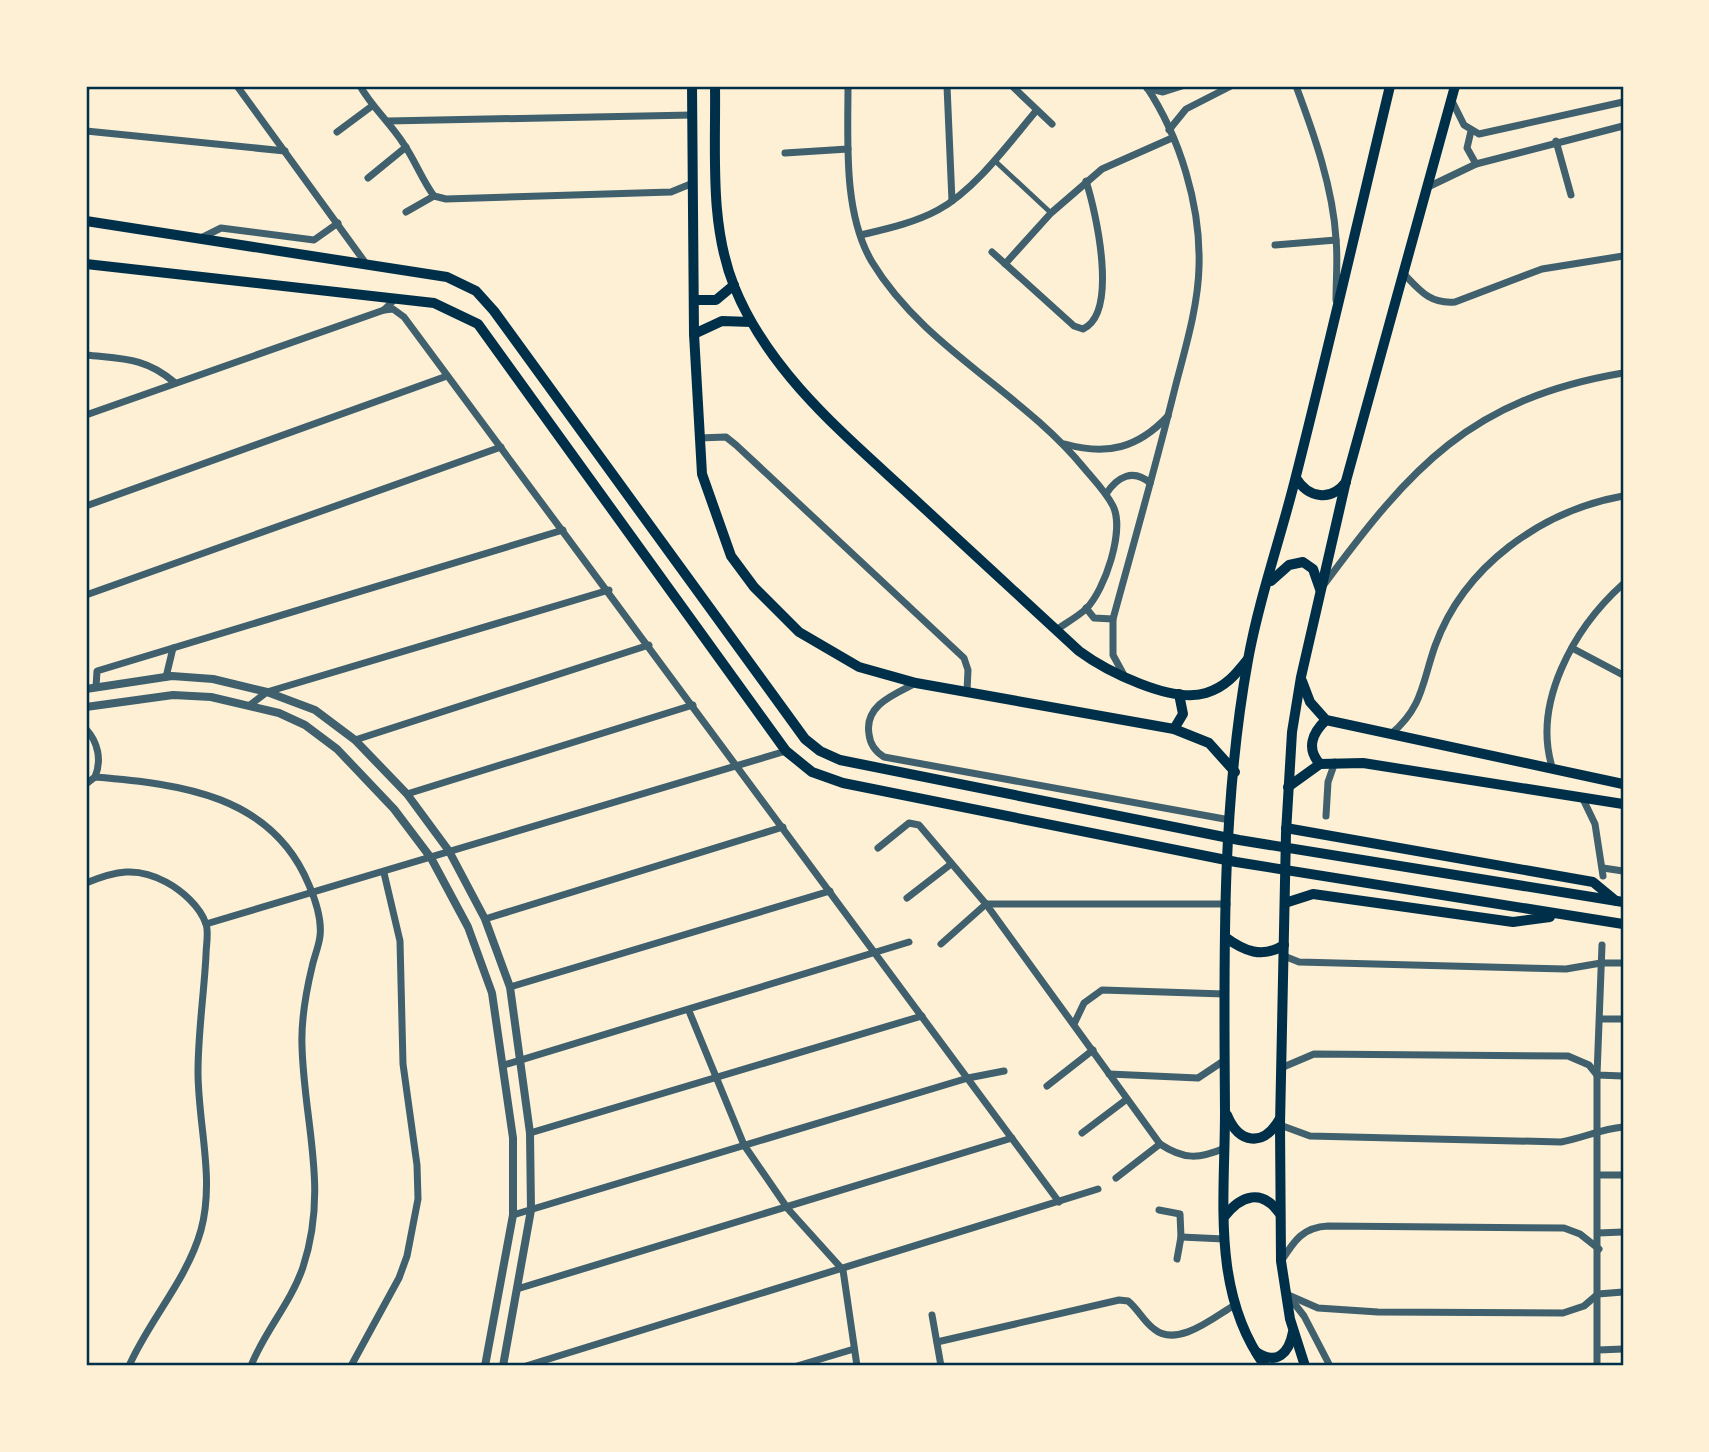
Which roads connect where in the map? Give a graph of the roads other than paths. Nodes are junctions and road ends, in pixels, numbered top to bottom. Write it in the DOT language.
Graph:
graph roads {
  1 [pos="237,86"];
  2 [pos="360,86"];
  3 [pos="692,86"];
  4 [pos="715,86"];
  5 [pos="848,86"];
  6 [pos="947,86"];
  7 [pos="1012,86"];
  8 [pos="1182,86"];
  9 [pos="1231,86"];
  10 [pos="1296,86"];
  11 [pos="1390,86"];
  12 [pos="1455,86"];
  13 [pos="1147,87"];
  14 [pos="1451,99"];
  15 [pos="1623,102"];
  16 [pos="372,106"];
  17 [pos="1036,111"];
  18 [pos="692,116"];
  19 [pos="388,121"];
  20 [pos="1052,124"];
  21 [pos="1623,126"];
  22 [pos="86,131"];
  23 [pos="1471,131"];
  24 [pos="337,132"];
  25 [pos="1170,134"];
  26 [pos="1556,141"];
  27 [pos="406,147"];
  28 [pos="848,149"];
  29 [pos="285,151"];
  30 [pos="785,153"];
  31 [pos="994,160"];
  32 [pos="1476,164"];
  33 [pos="368,178"];
  34 [pos="1086,181"];
  35 [pos="693,183"];
  36 [pos="1428,187"];
  37 [pos="1570,195"];
  38 [pos="434,196"];
  39 [pos="952,201"];
  40 [pos="406,212"];
  41 [pos="1051,213"];
  42 [pos="86,221"];
  43 [pos="338,223"];
  44 [pos="861,235"];
  45 [pos="203,237"];
  46 [pos="1336,240"];
  47 [pos="1275,245"];
  48 [pos="992,252"];
  49 [pos="1623,256"];
  50 [pos="86,264"];
  51 [pos="1005,264"];
  52 [pos="367,266"];
  53 [pos="1405,275"];
  54 [pos="734,285"];
  55 [pos="400,299"];
  56 [pos="694,300"];
  57 [pos="384,310"];
  58 [pos="1336,314"];
  59 [pos="404,317"];
  60 [pos="751,322"];
  61 [pos="694,334"];
  62 [pos="86,355"];
  63 [pos="1623,373"];
  64 [pos="447,376"];
  65 [pos="174,382"];
  66 [pos="86,415"];
  67 [pos="1168,416"];
  68 [pos="699,438"];
  69 [pos="1065,444"];
  70 [pos="501,447"];
  71 [pos="1296,478"];
  72 [pos="1346,481"];
  73 [pos="1150,483"];
  74 [pos="1106,494"];
  75 [pos="1623,496"];
  76 [pos="86,506"];
  77 [pos="563,530"];
  78 [pos="1623,584"];
  79 [pos="1266,587"];
  80 [pos="1321,589"];
  81 [pos="609,590"];
  82 [pos="1616,590"];
  83 [pos="86,595"];
  84 [pos="1623,598"];
  85 [pos="1086,608"];
  86 [pos="1113,619"];
  87 [pos="1056,630"];
  88 [pos="649,645"];
  89 [pos="173,648"];
  90 [pos="1572,648"];
  91 [pos="1248,658"];
  92 [pos="1623,675"];
  93 [pos="166,677"];
  94 [pos="1301,677"];
  95 [pos="1125,678"];
  96 [pos="916,683"];
  97 [pos="96,687"];
  98 [pos="86,689"];
  99 [pos="967,691"];
  100 [pos="267,692"];
  101 [pos="1179,694"];
  102 [pos="250,705"];
  103 [pos="693,705"];
  104 [pos="86,707"];
  105 [pos="1326,720"];
  106 [pos="86,729"];
  107 [pos="1174,729"];
  108 [pos="1391,734"];
  109 [pos="355,740"];
  110 [pos="786,751"];
  111 [pos="1335,762"];
  112 [pos="1320,764"];
  113 [pos="738,766"];
  114 [pos="1553,770"];
  115 [pos="1235,772"];
  116 [pos="94,777"];
  117 [pos="86,784"];
  118 [pos="1623,784"];
  119 [pos="1288,787"];
  120 [pos="407,794"];
  121 [pos="1582,796"];
  122 [pos="1623,804"];
  123 [pos="1326,816"];
  124 [pos="1230,822"];
  125 [pos="783,827"];
  126 [pos="1286,831"];
  127 [pos="878,848"];
  128 [pos="449,852"];
  129 [pos="431,858"];
  130 [pos="951,864"];
  131 [pos="1623,871"];
  132 [pos="384,873"];
  133 [pos="86,881"];
  134 [pos="830,891"];
  135 [pos="313,894"];
  136 [pos="907,898"];
  137 [pos="1620,901"];
  138 [pos="1285,903"];
  139 [pos="986,904"];
  140 [pos="1227,904"];
  141 [pos="1557,915"];
  142 [pos="485,919"];
  143 [pos="1623,924"];
  144 [pos="206,925"];
  145 [pos="1226,937"];
  146 [pos="909,942"];
  147 [pos="942,944"];
  148 [pos="1601,945"];
  149 [pos="1284,951"];
  150 [pos="876,954"];
  151 [pos="1601,963"];
  152 [pos="1623,963"];
  153 [pos="510,987"];
  154 [pos="1224,994"];
  155 [pos="689,1012"];
  156 [pos="922,1016"];
  157 [pos="1600,1019"];
  158 [pos="1623,1019"];
  159 [pos="1074,1024"];
  160 [pos="1093,1050"];
  161 [pos="522,1060"];
  162 [pos="1225,1060"];
  163 [pos="504,1065"];
  164 [pos="1281,1068"];
  165 [pos="1004,1072"];
  166 [pos="1109,1074"];
  167 [pos="1597,1075"];
  168 [pos="1623,1076"];
  169 [pos="714,1077"];
  170 [pos="968,1078"];
  171 [pos="1047,1086"];
  172 [pos="1127,1098"];
  173 [pos="1225,1111"];
  174 [pos="1280,1122"];
  175 [pos="1623,1127"];
  176 [pos="1597,1130"];
  177 [pos="530,1133"];
  178 [pos="1082,1133"];
  179 [pos="1012,1138"];
  180 [pos="1160,1144"];
  181 [pos="744,1145"];
  182 [pos="1225,1148"];
  183 [pos="1598,1175"];
  184 [pos="1623,1175"];
  185 [pos="1116,1178"];
  186 [pos="1098,1189"];
  187 [pos="1059,1202"];
  188 [pos="788,1209"];
  189 [pos="531,1210"];
  190 [pos="1158,1210"];
  191 [pos="1281,1214"];
  192 [pos="513,1215"];
  193 [pos="1224,1217"];
  194 [pos="1623,1232"];
  195 [pos="1598,1233"];
  196 [pos="1181,1237"];
  197 [pos="1224,1239"];
  198 [pos="1599,1249"];
  199 [pos="1177,1259"];
  200 [pos="1282,1261"];
  201 [pos="843,1270"];
  202 [pos="517,1289"];
  203 [pos="1623,1292"];
  204 [pos="1286,1294"];
  205 [pos="1598,1294"];
  206 [pos="1233,1306"];
  207 [pos="932,1315"];
  208 [pos="1293,1332"];
  209 [pos="937,1342"];
  210 [pos="854,1349"];
  211 [pos="1623,1349"];
  212 [pos="1253,1350"];
  213 [pos="1598,1350"];
  214 [pos="129,1366"];
  215 [pos="251,1366"];
  216 [pos="351,1366"];
  217 [pos="485,1366"];
  218 [pos="503,1366"];
  219 [pos="526,1366"];
  220 [pos="797,1366"];
  221 [pos="857,1366"];
  222 [pos="941,1366"];
  223 [pos="1265,1366"];
  224 [pos="1305,1366"];
  225 [pos="1330,1366"];
  226 [pos="1597,1366"];
  1 -- 29 [label="street"];
  2 -- 16 [label="street"];
  3 -- 18 [label="main road"];
  4 -- 54 [label="main road"];
  5 -- 28 [label="street"];
  6 -- 39 [label="street"];
  7 -- 17 [label="street"];
  8 -- 13 [label="street"];
  9 -- 25 [label="street"];
  10 -- 46 [label="street"];
  11 -- 58 [label="main road"];
  12 -- 14 [label="main road"];
  13 -- 25 [label="street"];
  14 -- 23 [label="street"];
  14 -- 36 [label="main road"];
  15 -- 23 [label="street"];
  16 -- 19 [label="street"];
  16 -- 24 [label="street"];
  17 -- 20 [label="street"];
  17 -- 31 [label="street"];
  18 -- 19 [label="street"];
  18 -- 35 [label="main road"];
  19 -- 27 [label="street"];
  21 -- 26 [label="street"];
  22 -- 29 [label="street"];
  23 -- 32 [label="street"];
  25 -- 34 [label="street"];
  25 -- 67 [label="street"];
  26 -- 32 [label="street"];
  26 -- 37 [label="street"];
  27 -- 33 [label="street"];
  27 -- 38 [label="street"];
  28 -- 30 [label="street"];
  28 -- 44 [label="street"];
  29 -- 43 [label="street"];
  31 -- 39 [label="street"];
  31 -- 41 [label="street"];
  32 -- 36 [label="street"];
  34 -- 41 [label="street"];
  34 -- 51 [label="street"];
  35 -- 38 [label="street"];
  35 -- 56 [label="main road"];
  36 -- 53 [label="main road"];
  38 -- 40 [label="street"];
  39 -- 44 [label="street"];
  41 -- 51 [label="street"];
  42 -- 45 [label="main road"];
  43 -- 45 [label="street"];
  43 -- 52 [label="street"];
  44 -- 69 [label="street"];
  45 -- 52 [label="main road"];
  46 -- 47 [label="street"];
  46 -- 58 [label="street"];
  48 -- 51 [label="street"];
  49 -- 53 [label="street"];
  50 -- 55 [label="main road"];
  52 -- 137 [label="main road"];
  53 -- 72 [label="main road"];
  54 -- 56 [label="main road"];
  54 -- 60 [label="main road"];
  55 -- 57 [label="street"];
  55 -- 59 [label="street"];
  55 -- 110 [label="main road"];
  56 -- 61 [label="main road"];
  57 -- 59 [label="street"];
  57 -- 65 [label="street"];
  58 -- 71 [label="main road"];
  59 -- 64 [label="street"];
  60 -- 61 [label="main road"];
  60 -- 87 [label="main road"];
  61 -- 68 [label="main road"];
  62 -- 65 [label="street"];
  63 -- 80 [label="street"];
  64 -- 70 [label="street"];
  64 -- 76 [label="street"];
  65 -- 66 [label="street"];
  67 -- 69 [label="street"];
  67 -- 73 [label="street"];
  68 -- 96 [label="main road"];
  68 -- 99 [label="street"];
  69 -- 74 [label="street"];
  70 -- 77 [label="street"];
  70 -- 83 [label="street"];
  71 -- 72 [label="main road"];
  71 -- 79 [label="main road"];
  72 -- 80 [label="main road"];
  73 -- 74 [label="street"];
  73 -- 86 [label="street"];
  74 -- 85 [label="street"];
  75 -- 108 [label="street"];
  77 -- 81 [label="street"];
  77 -- 89 [label="street"];
  78 -- 82 [label="street"];
  79 -- 80 [label="main road"];
  79 -- 91 [label="main road"];
  80 -- 94 [label="main road"];
  81 -- 88 [label="street"];
  81 -- 100 [label="street"];
  82 -- 84 [label="street"];
  82 -- 90 [label="street"];
  85 -- 86 [label="street"];
  85 -- 87 [label="street"];
  86 -- 95 [label="street"];
  87 -- 95 [label="main road"];
  88 -- 103 [label="street"];
  88 -- 109 [label="street"];
  89 -- 93 [label="street"];
  89 -- 97 [label="street"];
  90 -- 92 [label="street"];
  90 -- 114 [label="street"];
  91 -- 101 [label="main road"];
  91 -- 115 [label="main road"];
  93 -- 97 [label="street"];
  93 -- 100 [label="street"];
  94 -- 105 [label="main road"];
  94 -- 119 [label="main road"];
  95 -- 101 [label="main road"];
  96 -- 99 [label="main road"];
  96 -- 124 [label="street"];
  97 -- 98 [label="street"];
  99 -- 107 [label="main road"];
  100 -- 102 [label="street"];
  100 -- 109 [label="street"];
  101 -- 107 [label="main road"];
  102 -- 104 [label="street"];
  102 -- 129 [label="street"];
  103 -- 113 [label="street"];
  103 -- 120 [label="street"];
  105 -- 108 [label="main road"];
  105 -- 112 [label="main road"];
  106 -- 116 [label="street"];
  107 -- 115 [label="main road"];
  108 -- 114 [label="main road"];
  109 -- 120 [label="street"];
  110 -- 113 [label="street"];
  110 -- 141 [label="main road"];
  111 -- 112 [label="main road"];
  111 -- 121 [label="main road"];
  111 -- 123 [label="street"];
  112 -- 119 [label="main road"];
  113 -- 125 [label="street"];
  113 -- 128 [label="street"];
  114 -- 118 [label="main road"];
  115 -- 124 [label="main road"];
  116 -- 117 [label="street"];
  116 -- 135 [label="street"];
  119 -- 126 [label="main road"];
  120 -- 128 [label="street"];
  121 -- 122 [label="main road"];
  121 -- 131 [label="street"];
  124 -- 140 [label="main road"];
  125 -- 134 [label="street"];
  125 -- 142 [label="street"];
  126 -- 137 [label="main road"];
  126 -- 138 [label="main road"];
  127 -- 130 [label="street"];
  128 -- 129 [label="street"];
  128 -- 142 [label="street"];
  129 -- 132 [label="street"];
  129 -- 163 [label="street"];
  130 -- 136 [label="street"];
  130 -- 139 [label="street"];
  132 -- 135 [label="street"];
  132 -- 216 [label="street"];
  133 -- 144 [label="street"];
  134 -- 150 [label="street"];
  134 -- 153 [label="street"];
  135 -- 144 [label="street"];
  135 -- 215 [label="street"];
  138 -- 141 [label="main road"];
  138 -- 149 [label="main road"];
  139 -- 140 [label="street"];
  139 -- 147 [label="street"];
  139 -- 159 [label="street"];
  140 -- 145 [label="main road"];
  141 -- 143 [label="main road"];
  142 -- 153 [label="street"];
  144 -- 214 [label="street"];
  145 -- 149 [label="main road"];
  145 -- 154 [label="main road"];
  146 -- 150 [label="street"];
  148 -- 151 [label="street"];
  149 -- 151 [label="street"];
  149 -- 164 [label="main road"];
  150 -- 155 [label="street"];
  150 -- 156 [label="street"];
  151 -- 152 [label="street"];
  151 -- 157 [label="street"];
  153 -- 161 [label="street"];
  154 -- 159 [label="street"];
  154 -- 162 [label="main road"];
  155 -- 161 [label="street"];
  155 -- 169 [label="street"];
  156 -- 169 [label="street"];
  156 -- 170 [label="street"];
  157 -- 158 [label="street"];
  157 -- 167 [label="street"];
  159 -- 160 [label="street"];
  160 -- 166 [label="street"];
  160 -- 171 [label="street"];
  161 -- 163 [label="street"];
  161 -- 177 [label="street"];
  162 -- 166 [label="street"];
  162 -- 173 [label="main road"];
  163 -- 192 [label="street"];
  164 -- 167 [label="street"];
  164 -- 174 [label="main road"];
  165 -- 170 [label="street"];
  166 -- 172 [label="street"];
  167 -- 168 [label="street"];
  167 -- 176 [label="street"];
  169 -- 177 [label="street"];
  169 -- 181 [label="street"];
  170 -- 179 [label="street"];
  170 -- 181 [label="street"];
  172 -- 178 [label="street"];
  172 -- 180 [label="street"];
  173 -- 174 [label="main road"];
  173 -- 182 [label="main road"];
  174 -- 176 [label="street"];
  174 -- 191 [label="main road"];
  175 -- 176 [label="street"];
  176 -- 183 [label="street"];
  177 -- 189 [label="street"];
  179 -- 187 [label="street"];
  179 -- 188 [label="street"];
  180 -- 182 [label="street"];
  180 -- 185 [label="street"];
  181 -- 188 [label="street"];
  181 -- 189 [label="street"];
  182 -- 193 [label="main road"];
  183 -- 184 [label="street"];
  183 -- 195 [label="street"];
  186 -- 187 [label="street"];
  187 -- 201 [label="street"];
  188 -- 201 [label="street"];
  188 -- 202 [label="street"];
  189 -- 192 [label="street"];
  189 -- 202 [label="street"];
  190 -- 196 [label="street"];
  191 -- 193 [label="main road"];
  191 -- 200 [label="main road"];
  192 -- 217 [label="street"];
  193 -- 197 [label="main road"];
  194 -- 195 [label="street"];
  195 -- 198 [label="street"];
  196 -- 197 [label="street"];
  196 -- 199 [label="street"];
  197 -- 206 [label="main road"];
  198 -- 200 [label="street"];
  198 -- 205 [label="street"];
  200 -- 204 [label="main road"];
  201 -- 210 [label="street"];
  201 -- 219 [label="street"];
  202 -- 218 [label="street"];
  203 -- 205 [label="street"];
  204 -- 205 [label="street"];
  204 -- 208 [label="main road"];
  204 -- 225 [label="street"];
  205 -- 213 [label="street"];
  206 -- 209 [label="street"];
  206 -- 212 [label="main road"];
  207 -- 209 [label="street"];
  208 -- 212 [label="main road"];
  208 -- 224 [label="main road"];
  209 -- 222 [label="street"];
  210 -- 220 [label="street"];
  210 -- 221 [label="street"];
  211 -- 213 [label="street"];
  212 -- 223 [label="main road"];
  213 -- 226 [label="street"];
}
